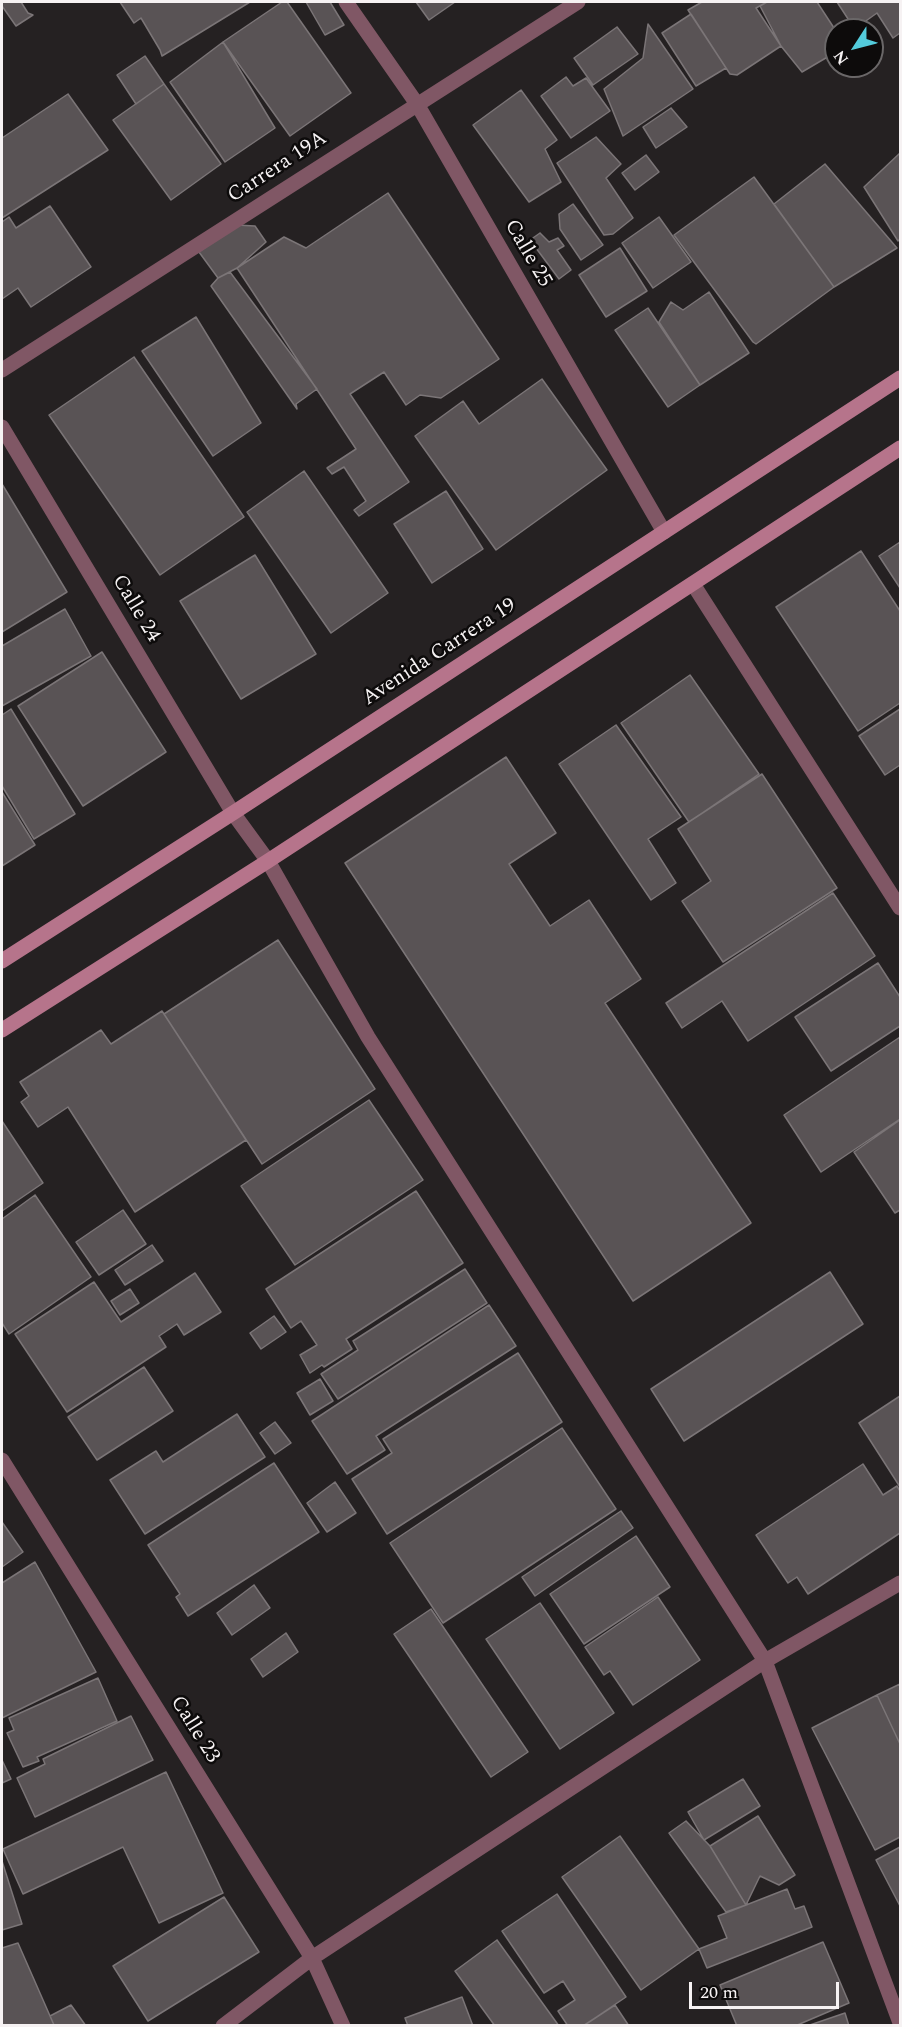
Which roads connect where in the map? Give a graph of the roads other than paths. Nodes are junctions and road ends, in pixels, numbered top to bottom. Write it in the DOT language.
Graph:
graph roads {
  1 [pos="346,2"];
  2 [pos="578,2"];
  3 [pos="417,105"];
  4 [pos="2,370"];
  5 [pos="900,378"];
  6 [pos="2,427"];
  7 [pos="900,448"];
  8 [pos="664,532"];
  9 [pos="693,584"];
  10 [pos="233,813"];
  11 [pos="268,861"];
  12 [pos="900,908"];
  13 [pos="2,961"];
  14 [pos="2,1030"];
  15 [pos="2,1460"];
  16 [pos="900,1583"];
  17 [pos="765,1661"];
  18 [pos="312,1958"];
  19 [pos="900,2023"];
  20 [pos="223,2025"];
  21 [pos="343,2025"];
  1 -- 3 [label="street, Calle 25"];
  2 -- 3 [label="street, Carrera 19A"];
  3 -- 4 [label="street, Carrera 19A"];
  3 -- 8 [label="street, Calle 25"];
  5 -- 8 [label="main road, Avenida Carrera 19"];
  6 -- 10 [label="street, Calle 24"];
  7 -- 9 [label="main road"];
  8 -- 10 [label="main road, Avenida Carrera 19"];
  9 -- 11 [label="main road"];
  9 -- 12 [label="street"];
  10 -- 11 [label="street, Calle 24"];
  10 -- 13 [label="main road, Avenida Carrera 19"];
  11 -- 14 [label="main road"];
  11 -- 17 [label="street, Calle 24"];
  15 -- 18 [label="street, Calle 23"];
  16 -- 17 [label="street"];
  17 -- 18 [label="street"];
  17 -- 19 [label="street, Calle 24"];
  18 -- 20 [label="street"];
  18 -- 21 [label="street, Calle 23"];
}
